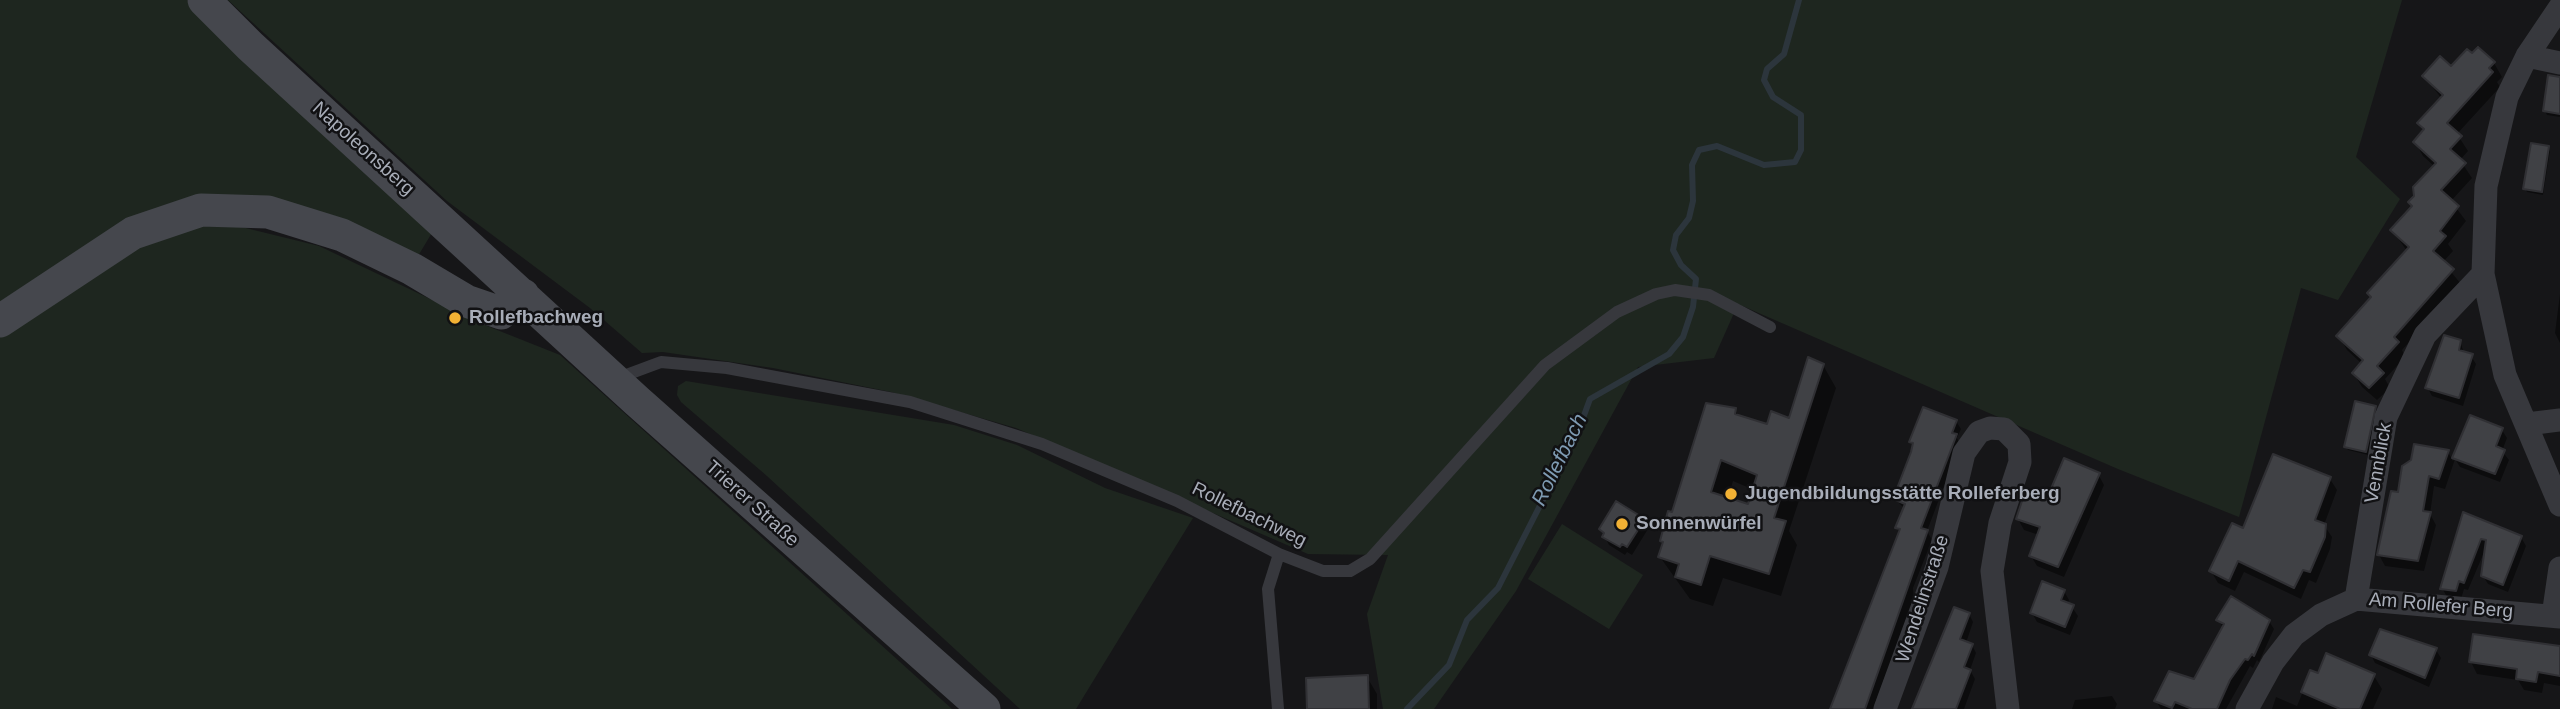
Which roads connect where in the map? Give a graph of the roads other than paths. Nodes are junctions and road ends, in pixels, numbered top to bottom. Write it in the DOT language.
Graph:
graph roads {
  1 [pos="204,0"];
  2 [pos="2560,7"];
  3 [pos="2527,56"];
  4 [pos="2560,63"];
  5 [pos="2483,274"];
  6 [pos="523,295"];
  7 [pos="0,321"];
  8 [pos="1770,327"];
  9 [pos="614,380"];
  10 [pos="2560,420"];
  11 [pos="2527,424"];
  12 [pos="2560,505"];
  13 [pos="1279,554"];
  14 [pos="2560,568"];
  15 [pos="2356,599"];
  16 [pos="2557,617"];
  17 [pos="984,709"];
  18 [pos="1278,709"];
  19 [pos="1885,709"];
  20 [pos="2008,709"];
  21 [pos="2247,709"];
  1 -- 6 [label="main road, Napoleonsberg"];
  2 -- 3 [label="street"];
  3 -- 4 [label="street"];
  3 -- 5 [label="street"];
  5 -- 11 [label="street"];
  5 -- 15 [label="street, Vennblick"];
  6 -- 7 [label="main road"];
  6 -- 9 [label="main road, Trierer Straße"];
  8 -- 13 [label="lane, Rollefbachweg"];
  9 -- 13 [label="lane, Rollefbachweg"];
  9 -- 17 [label="main road, Trierer Straße"];
  10 -- 11 [label="street"];
  11 -- 12 [label="street"];
  13 -- 18 [label="lane"];
  14 -- 16 [label="street"];
  15 -- 16 [label="street, Am Rollefer Berg"];
  15 -- 21 [label="street, Am Rollefer Berg"];
  19 -- 20 [label="street, Wendelinstraße"];
}
